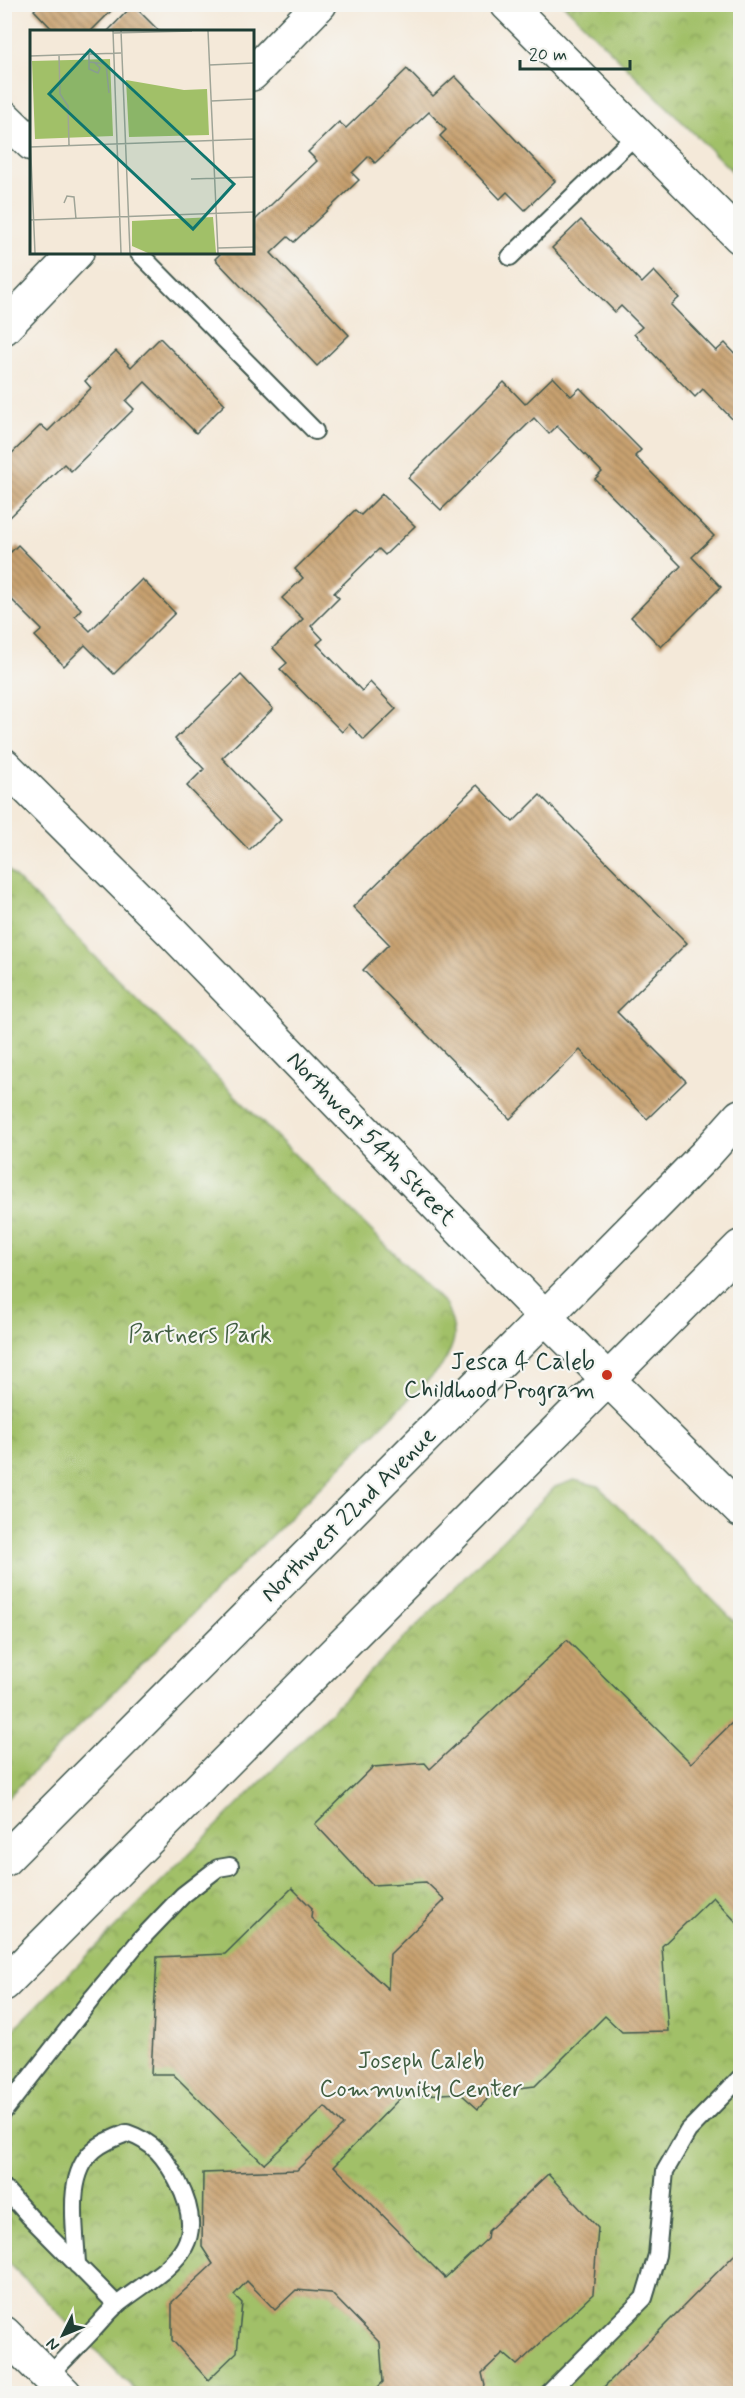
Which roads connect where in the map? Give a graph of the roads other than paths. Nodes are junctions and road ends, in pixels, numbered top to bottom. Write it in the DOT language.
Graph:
graph roads {
  1 [pos="320,4"];
  2 [pos="507,4"];
  3 [pos="254,72"];
  4 [pos="4,117"];
  5 [pos="637,134"];
  6 [pos="30,142"];
  7 [pos="741,237"];
  8 [pos="74,254"];
  9 [pos="140,254"];
  10 [pos="510,257"];
  11 [pos="4,328"];
  12 [pos="315,431"];
  13 [pos="4,765"];
  14 [pos="741,1116"];
  15 [pos="741,1247"];
  16 [pos="545,1317"];
  17 [pos="609,1379"];
  18 [pos="741,1510"];
  19 [pos="4,1860"];
  20 [pos="230,1866"];
  21 [pos="4,1984"];
  22 [pos="741,2078"];
  23 [pos="4,2111"];
  24 [pos="4,2188"];
  25 [pos="77,2265"];
  26 [pos="117,2305"];
  27 [pos="4,2333"];
  28 [pos="56,2385"];
  29 [pos="548,2394"];
  1 -- 3 [label="main road"];
  2 -- 5 [label="main road"];
  4 -- 6 [label="main road"];
  5 -- 7 [label="main road"];
  5 -- 10 [label="lane"];
  8 -- 11 [label="main road"];
  9 -- 12 [label="lane"];
  13 -- 16 [label="main road, Northwest 54th Street"];
  14 -- 16 [label="main road, Northwest 22nd Avenue"];
  15 -- 17 [label="main road"];
  16 -- 17 [label="main road, Northwest 54th Street"];
  16 -- 19 [label="main road, Northwest 22nd Avenue"];
  17 -- 18 [label="main road, Northwest 54th Street"];
  17 -- 21 [label="main road"];
  20 -- 23 [label="lane"];
  22 -- 29 [label="lane"];
  24 -- 25 [label="lane"];
  25 -- 26 [label="lane"];
  25 -- 26 [label="lane"];
  26 -- 28 [label="lane"];
  27 -- 28 [label="main road"];
}
